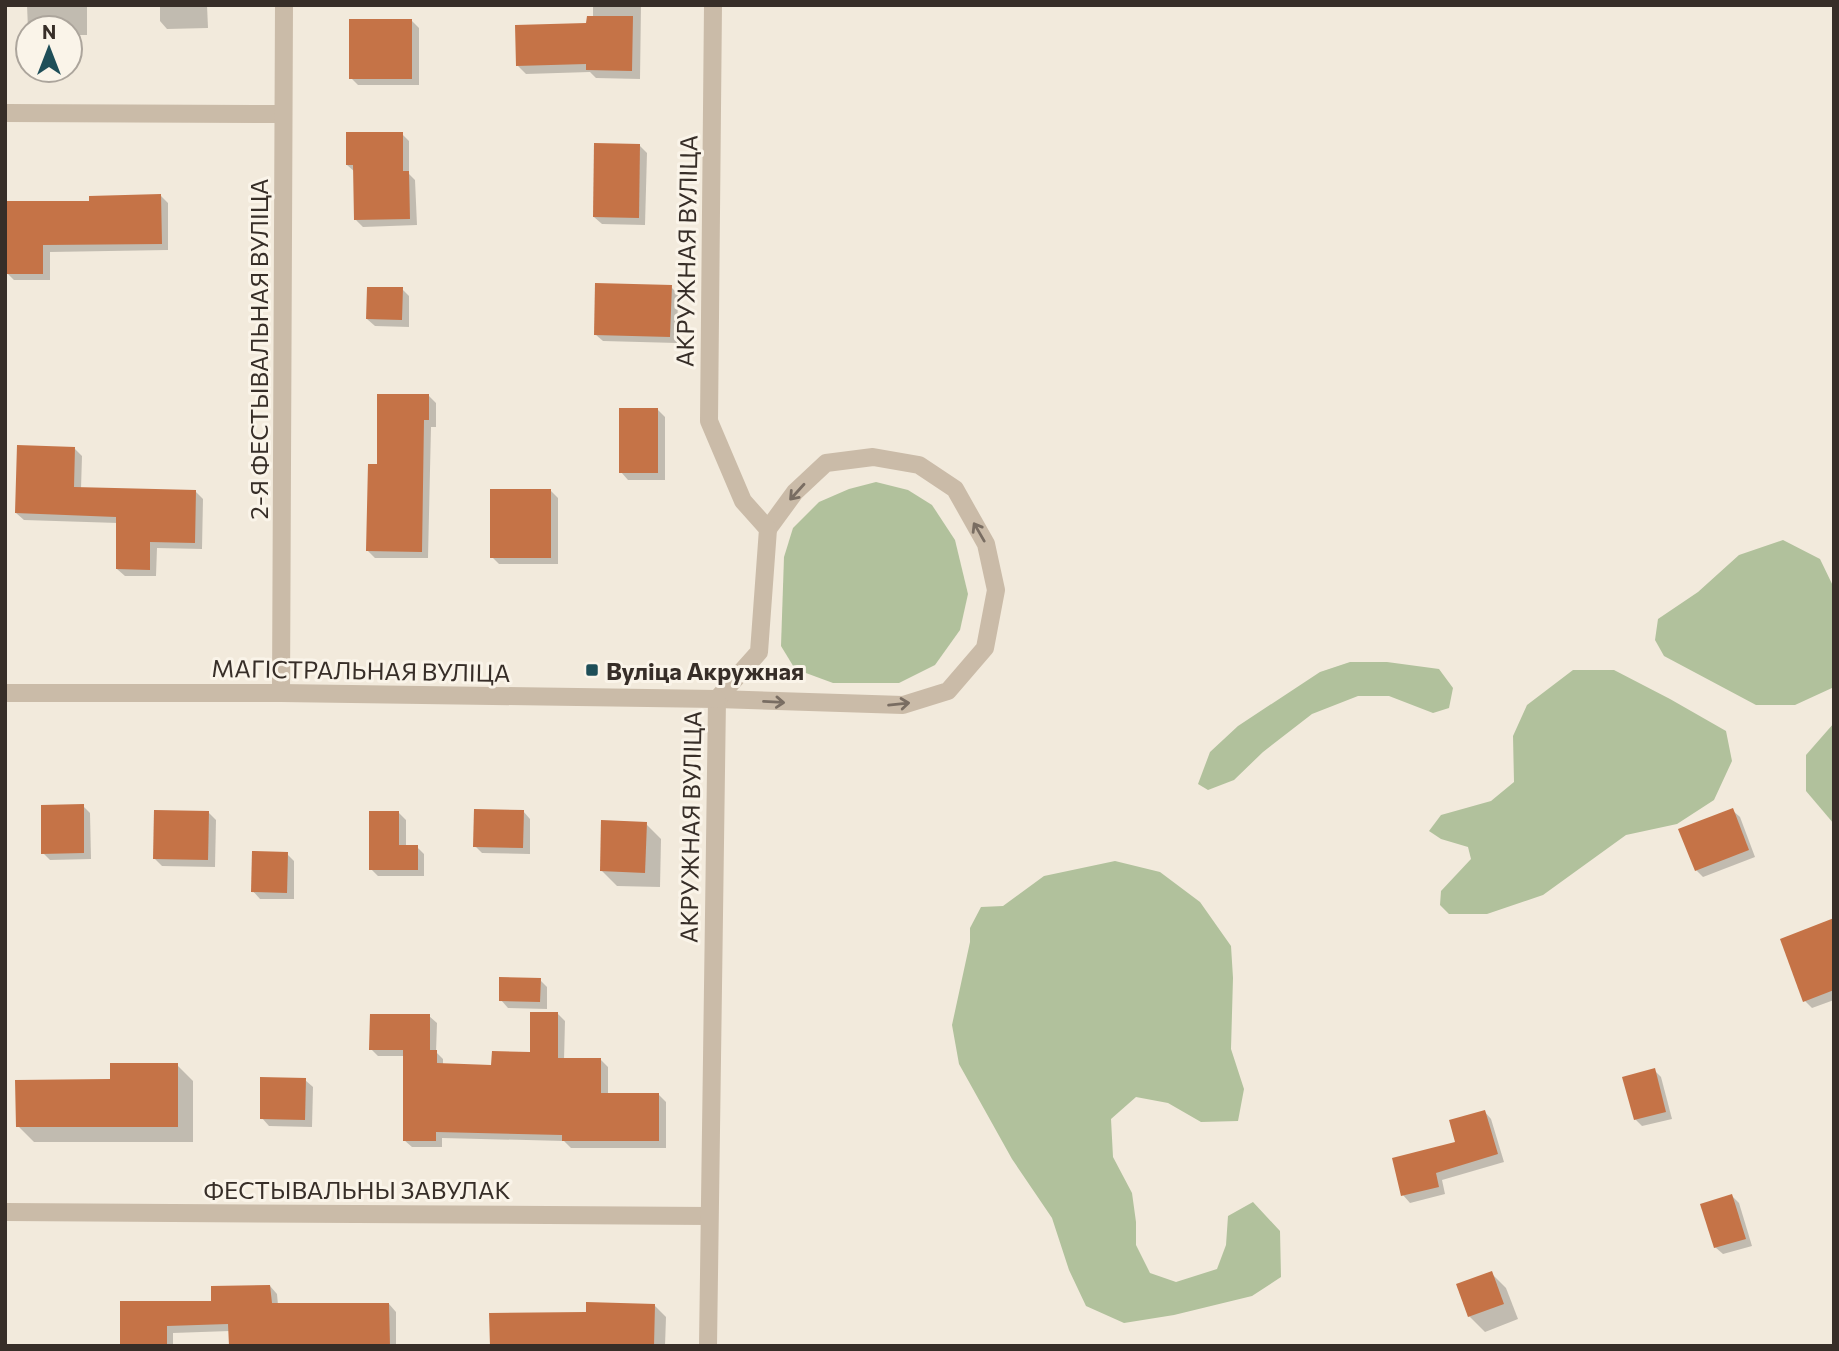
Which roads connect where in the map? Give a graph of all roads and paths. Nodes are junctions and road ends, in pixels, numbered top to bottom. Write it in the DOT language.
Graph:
graph roads {
  1 [pos="284,5"];
  2 [pos="713,5"];
  3 [pos="5,113"];
  4 [pos="283,114"];
  5 [pos="768,529"];
  6 [pos="5,693"];
  7 [pos="281,693"];
  8 [pos="717,699"];
  9 [pos="5,1212"];
  10 [pos="709,1216"];
  11 [pos="708,1346"];
  1 -- 4 [label="street, 2-Я ФЕСТЫВАЛЬНАЯ ВУЛІЦА"];
  2 -- 5 [label="street, АКРУЖНАЯ ВУЛІЦА"];
  3 -- 4 [label="street"];
  4 -- 7 [label="street, 2-Я ФЕСТЫВАЛЬНАЯ ВУЛІЦА"];
  5 -- 8 [label="street, АКРУЖНАЯ ВУЛІЦА"];
  8 -- 5 [label="street, МАГІСТРАЛЬНАЯ ВУЛІЦА, one-way"];
  6 -- 7 [label="street, МАГІСТРАЛЬНАЯ ВУЛІЦА"];
  7 -- 8 [label="street, МАГІСТРАЛЬНАЯ ВУЛІЦА"];
  8 -- 10 [label="street, АКРУЖНАЯ ВУЛІЦА"];
  9 -- 10 [label="street, ФЕСТЫВАЛЬНЫ ЗАВУЛАК"];
  10 -- 11 [label="street, АКРУЖНАЯ ВУЛІЦА"];
}
